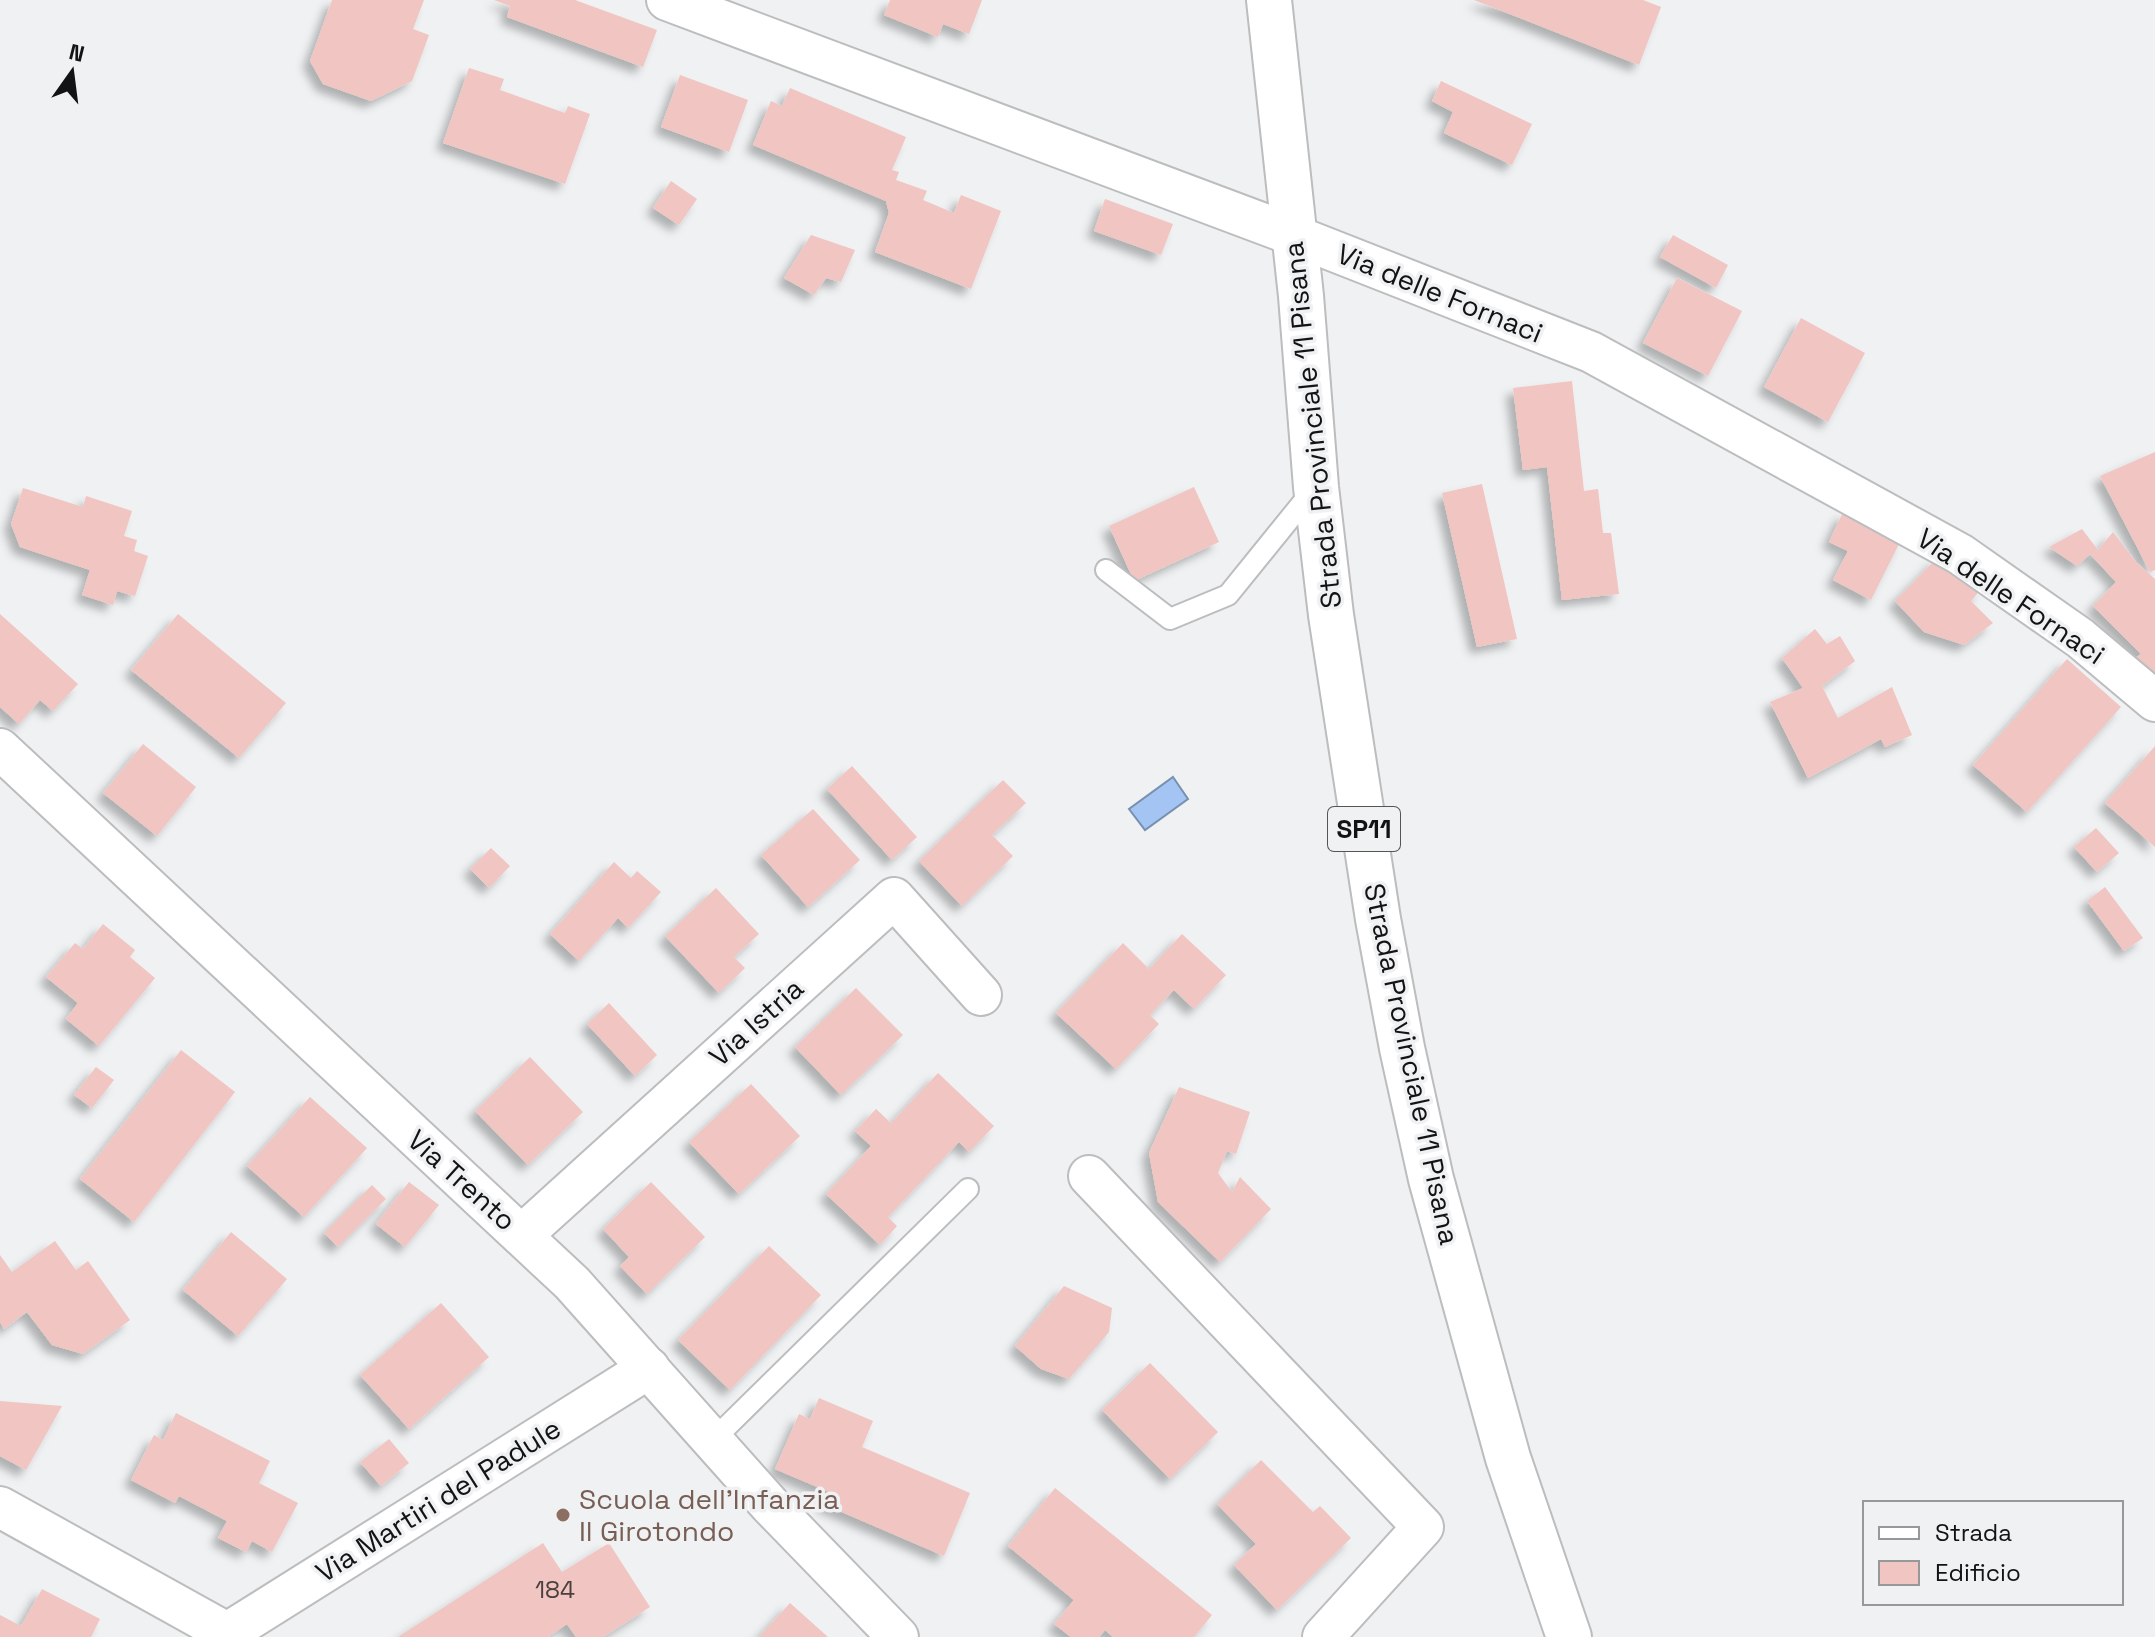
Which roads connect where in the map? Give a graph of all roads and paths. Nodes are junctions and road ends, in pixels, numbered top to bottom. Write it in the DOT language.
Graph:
graph roads {
  1 [pos="667,0"];
  2 [pos="1269,0"];
  3 [pos="1293,235"];
  4 [pos="1316,487"];
  5 [pos="1106,570"];
  6 [pos="2155,701"];
  7 [pos="0,749"];
  8 [pos="981,995"];
  9 [pos="1089,1176"];
  10 [pos="968,1189"];
  11 [pos="522,1235"];
  12 [pos="649,1368"];
  13 [pos="713,1440"];
  14 [pos="0,1507"];
  15 [pos="224,1635"];
  16 [pos="898,1637"];
  17 [pos="1323,1637"];
  18 [pos="1569,1637"];
  1 -- 3 [label="street, Via delle Fornaci"];
  2 -- 3 [label="main road, Strada Provinciale 11 Pisana / SP11"];
  3 -- 4 [label="main road, Strada Provinciale 11 Pisana / SP11"];
  3 -- 6 [label="street, Via delle Fornaci"];
  4 -- 5 [label="lane"];
  4 -- 18 [label="main road, Strada Provinciale 11 Pisana / SP11"];
  7 -- 11 [label="street, Via Trento"];
  8 -- 11 [label="street, Via Istria"];
  9 -- 17 [label="street"];
  10 -- 13 [label="lane"];
  11 -- 12 [label="street, Via Trento"];
  12 -- 13 [label="street, Via Trento"];
  12 -- 15 [label="street, Via Martiri del Padule"];
  13 -- 16 [label="street, Via Trento"];
  14 -- 15 [label="street, Via Martiri del Padule"];
}
